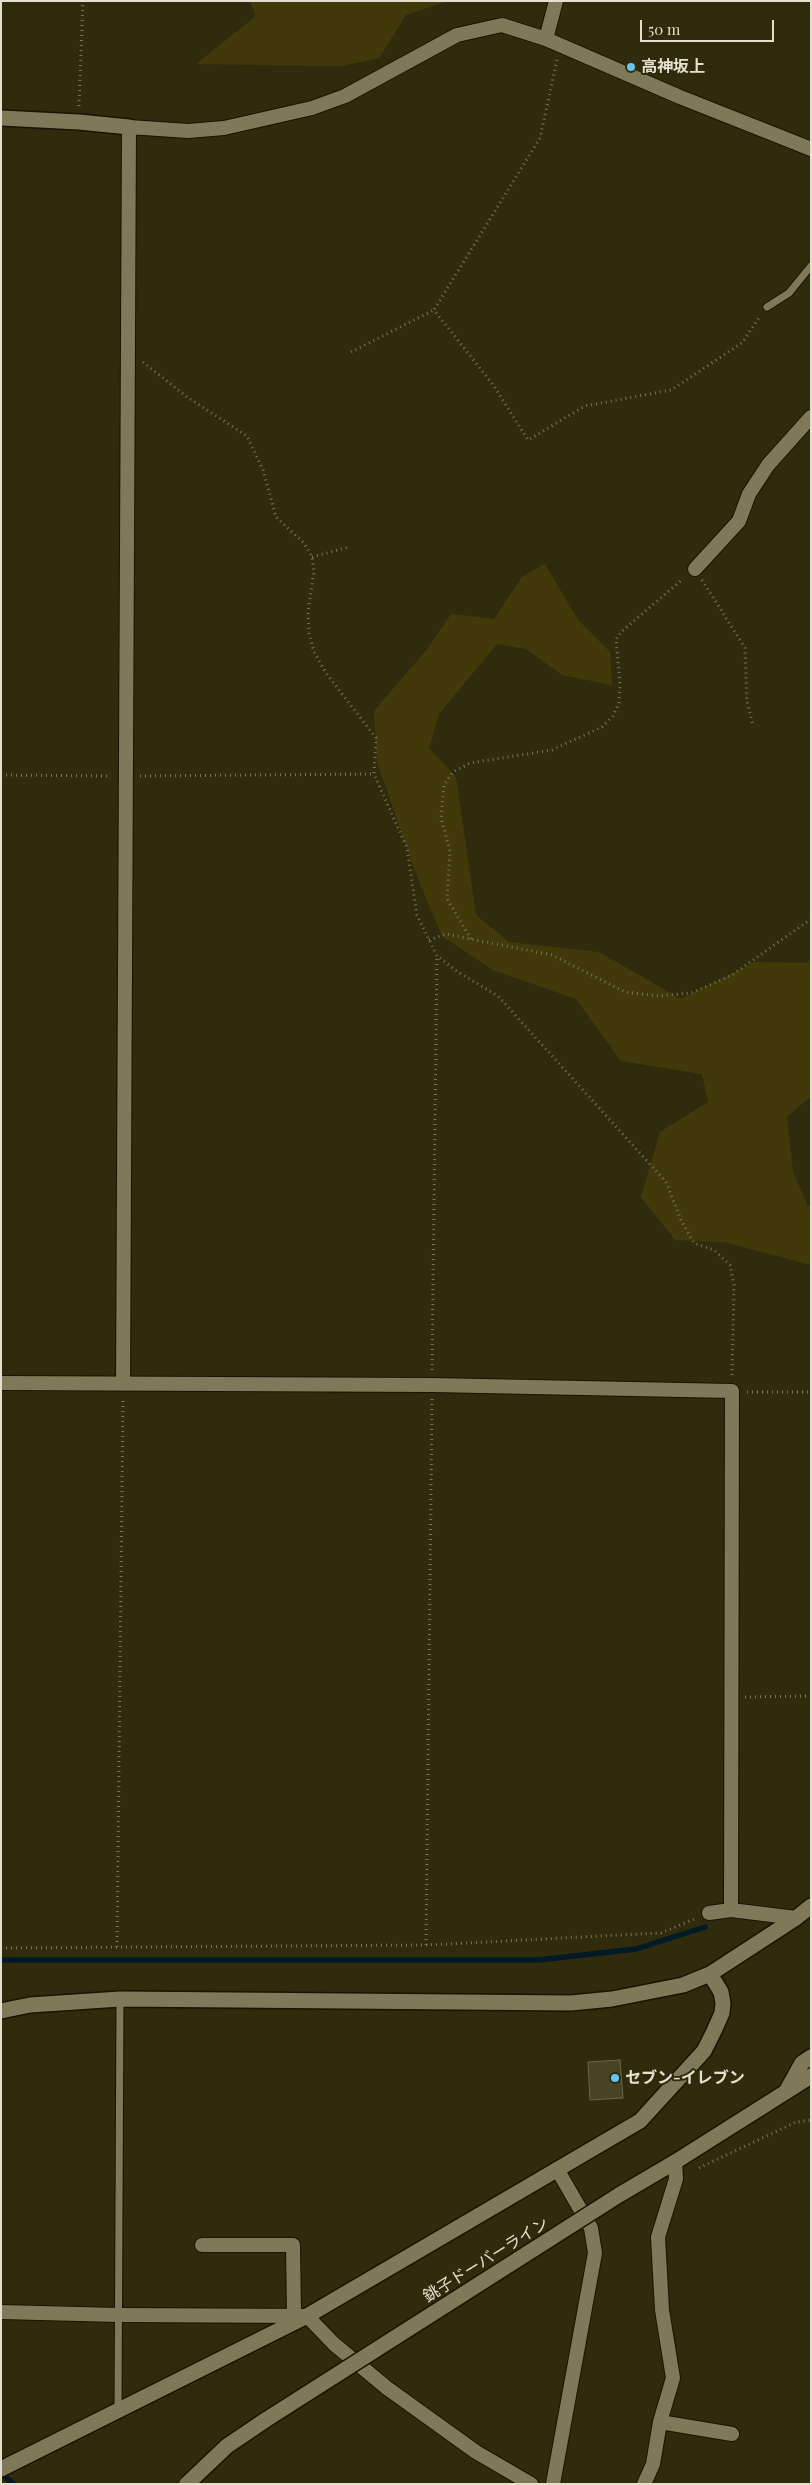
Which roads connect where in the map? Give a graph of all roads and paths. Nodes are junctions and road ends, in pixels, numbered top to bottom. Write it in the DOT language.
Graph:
graph roads {
  1 [pos="83,1"];
  2 [pos="556,1"];
  3 [pos="546,39"];
  4 [pos="560,47"];
  5 [pos="1,118"];
  6 [pos="79,122"];
  7 [pos="129,127"];
  8 [pos="811,149"];
  9 [pos="811,266"];
  10 [pos="766,307"];
  11 [pos="434,310"];
  12 [pos="128,351"];
  13 [pos="351,352"];
  14 [pos="811,417"];
  15 [pos="349,547"];
  16 [pos="312,556"];
  17 [pos="695,569"];
  18 [pos="753,726"];
  19 [pos="374,774"];
  20 [pos="1,775"];
  21 [pos="126,776"];
  22 [pos="811,918"];
  23 [pos="471,939"];
  24 [pos="429,940"];
  25 [pos="436,956"];
  26 [pos="1,1383"];
  27 [pos="123,1384"];
  28 [pos="432,1385"];
  29 [pos="732,1392"];
  30 [pos="811,1392"];
  31 [pos="811,1696"];
  32 [pos="732,1698"];
  33 [pos="811,1906"];
  34 [pos="731,1910"];
  35 [pos="709,1913"];
  36 [pos="796,1918"];
  37 [pos="426,1945"];
  38 [pos="117,1947"];
  39 [pos="1,1948"];
  40 [pos="710,1974"];
  41 [pos="120,1999"];
  42 [pos="1,2011"];
  43 [pos="811,2057"];
  44 [pos="811,2076"];
  45 [pos="786,2092"];
  46 [pos="811,2120"];
  47 [pos="675,2162"];
  48 [pos="557,2169"];
  49 [pos="676,2179"];
  50 [pos="202,2245"];
  51 [pos="1,2312"];
  52 [pos="118,2315"];
  53 [pos="301,2316"];
  54 [pos="118,2410"];
  55 [pos="660,2422"];
  56 [pos="732,2434"];
  57 [pos="1,2470"];
  58 [pos="187,2484"];
  59 [pos="531,2484"];
  60 [pos="553,2484"];
  61 [pos="644,2484"];
  1 -- 6 [label="path"];
  2 -- 3 [label="street"];
  3 -- 4 [label="street"];
  3 -- 7 [label="street"];
  4 -- 8 [label="street"];
  4 -- 11 [label="path"];
  5 -- 6 [label="street"];
  6 -- 7 [label="street"];
  7 -- 12 [label="street"];
  9 -- 10 [label="lane"];
  10 -- 11 [label="path"];
  11 -- 13 [label="path"];
  12 -- 16 [label="path"];
  12 -- 21 [label="street"];
  14 -- 17 [label="street"];
  15 -- 16 [label="path"];
  16 -- 19 [label="path"];
  17 -- 18 [label="path"];
  17 -- 23 [label="path"];
  19 -- 21 [label="path"];
  19 -- 24 [label="path"];
  20 -- 21 [label="path"];
  21 -- 27 [label="street"];
  22 -- 23 [label="path"];
  23 -- 24 [label="path"];
  24 -- 25 [label="path"];
  25 -- 28 [label="path"];
  25 -- 29 [label="path"];
  26 -- 27 [label="street"];
  27 -- 28 [label="street"];
  27 -- 38 [label="path"];
  28 -- 29 [label="street"];
  28 -- 37 [label="path"];
  29 -- 30 [label="path"];
  29 -- 32 [label="street"];
  31 -- 32 [label="path"];
  32 -- 34 [label="street"];
  33 -- 36 [label="street"];
  34 -- 35 [label="street"];
  34 -- 36 [label="street"];
  35 -- 37 [label="path"];
  36 -- 40 [label="street"];
  37 -- 38 [label="path"];
  38 -- 39 [label="path"];
  40 -- 41 [label="street"];
  40 -- 48 [label="street"];
  41 -- 42 [label="street"];
  41 -- 52 [label="lane"];
  43 -- 45 [label="street"];
  44 -- 45 [label="street, 銚子ドーバーライン"];
  45 -- 47 [label="street, 銚子ドーバーライン"];
  46 -- 49 [label="path"];
  47 -- 49 [label="street"];
  47 -- 58 [label="street, 銚子ドーバーライン, bridge"];
  48 -- 53 [label="street"];
  48 -- 60 [label="street"];
  49 -- 55 [label="street"];
  50 -- 53 [label="street"];
  51 -- 52 [label="street"];
  52 -- 53 [label="street"];
  52 -- 54 [label="lane"];
  53 -- 54 [label="street"];
  53 -- 59 [label="street"];
  54 -- 57 [label="street"];
  55 -- 56 [label="street"];
  55 -- 61 [label="street"];
}
